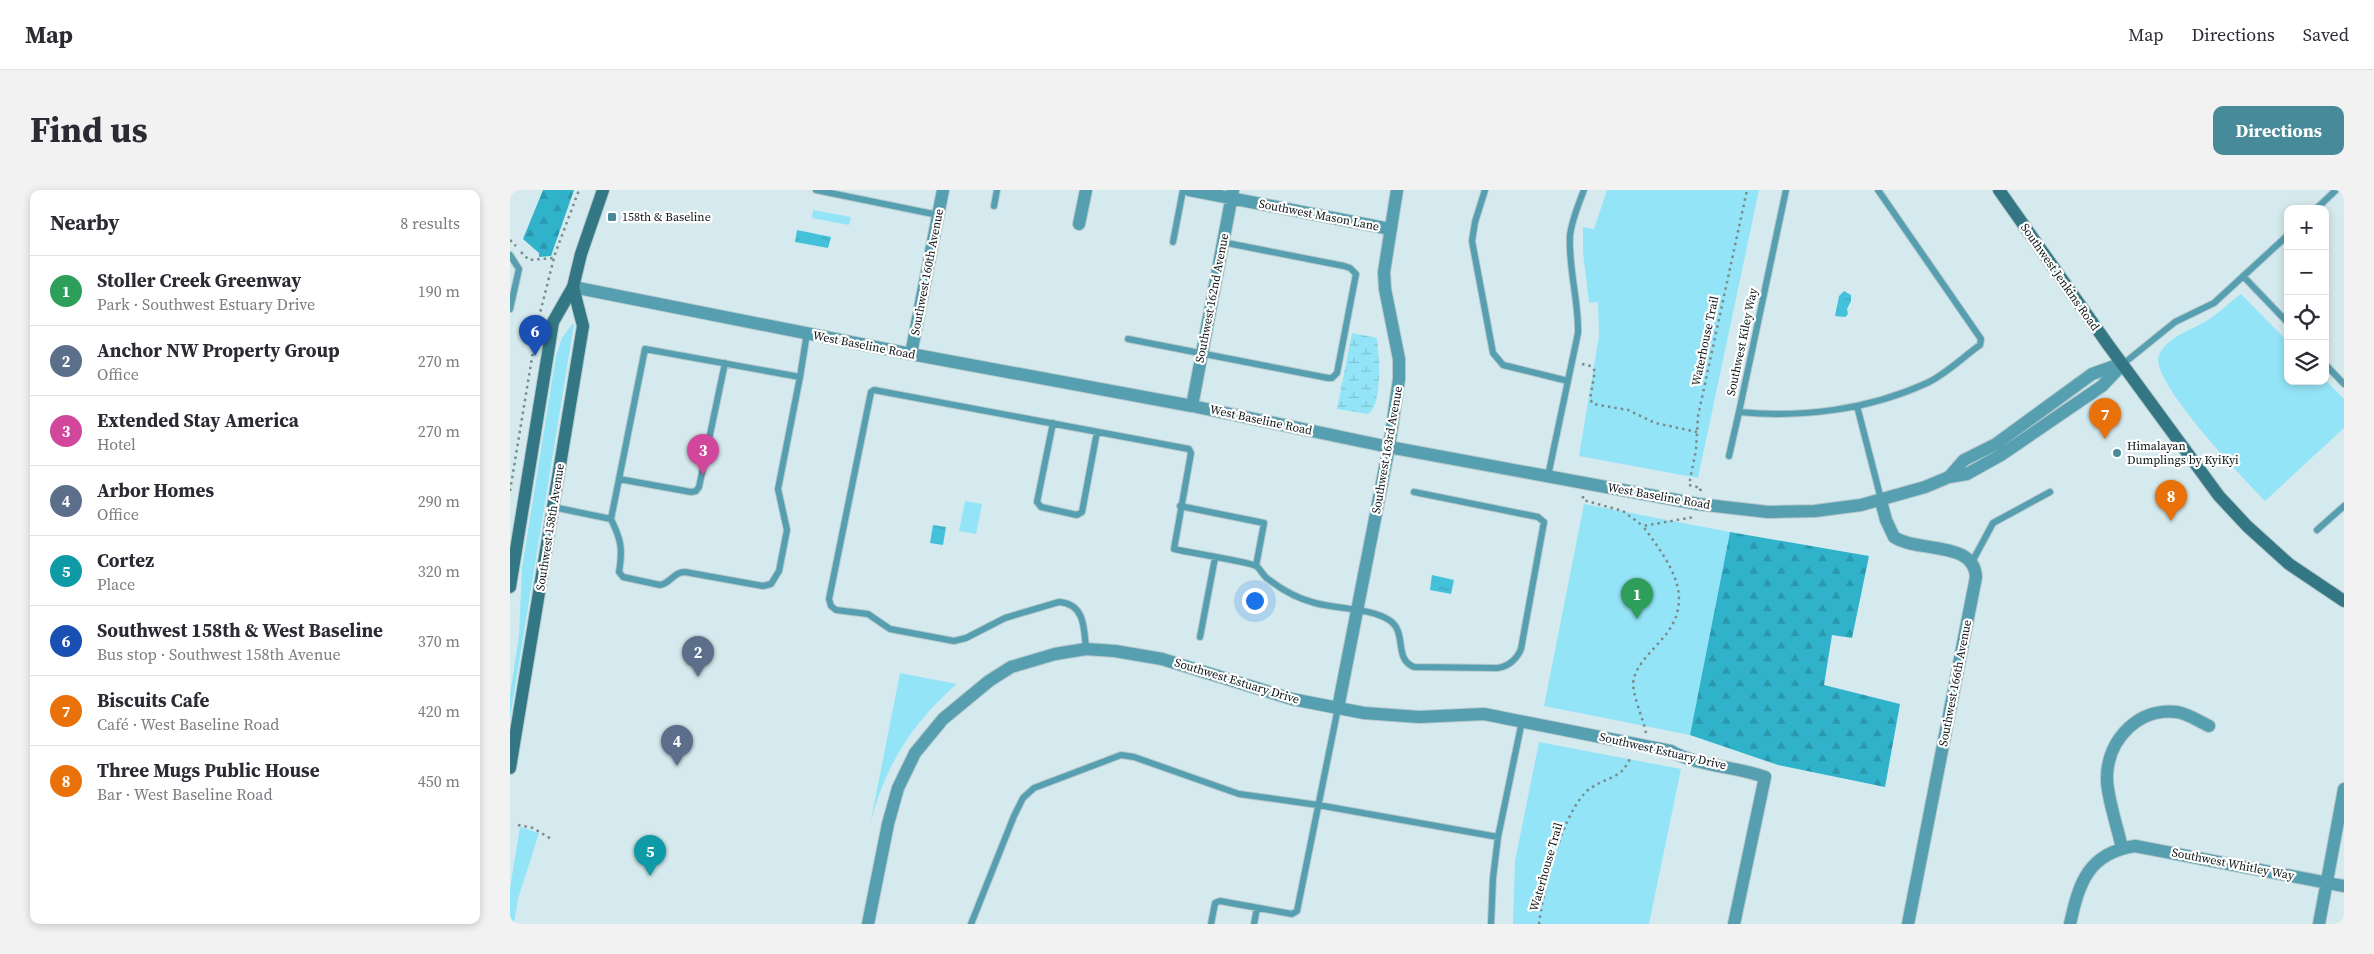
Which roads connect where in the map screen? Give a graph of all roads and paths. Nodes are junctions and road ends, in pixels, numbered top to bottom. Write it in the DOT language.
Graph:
graph roads {
  1 [pos="603,190"];
  2 [pos="816,190"];
  3 [pos="943,190"];
  4 [pos="997,190"];
  5 [pos="1086,190"];
  6 [pos="1183,190"];
  7 [pos="1189,190"];
  8 [pos="1397,190"];
  9 [pos="1485,190"];
  10 [pos="1584,190"];
  11 [pos="1746,190"];
  12 [pos="1786,190"];
  13 [pos="1878,190"];
  14 [pos="1999,190"];
  15 [pos="2336,190"];
  16 [pos="1232,194"];
  17 [pos="2320,205"];
  18 [pos="994,206"];
  19 [pos="938,214"];
  20 [pos="1079,224"];
  21 [pos="1390,229"];
  22 [pos="2284,238"];
  23 [pos="510,240"];
  24 [pos="1172,242"];
  25 [pos="1222,242"];
  26 [pos="510,255"];
  27 [pos="554,258"];
  28 [pos="2243,276"];
  29 [pos="573,287"];
  30 [pos="510,309"];
  31 [pos="2284,319"];
  32 [pos="807,333"];
  33 [pos="1128,339"];
  34 [pos="911,354"];
  35 [pos="1201,354"];
  36 [pos="1572,361"];
  37 [pos="725,363"];
  38 [pos="2123,364"];
  39 [pos="2329,368"];
  40 [pos="800,377"];
  41 [pos="1568,381"];
  42 [pos="2344,384"];
  43 [pos="1192,406"];
  44 [pos="1858,406"];
  45 [pos="1739,412"];
  46 [pos="1053,424"];
  47 [pos="1097,432"];
  48 [pos="1697,432"];
  49 [pos="1389,447"];
  50 [pos="1729,456"];
  51 [pos="1548,476"];
  52 [pos="620,479"];
  53 [pos="1586,483"];
  54 [pos="1701,488"];
  55 [pos="1414,492"];
  56 [pos="2050,492"];
  57 [pos="1881,501"];
  58 [pos="1180,506"];
  59 [pos="2344,506"];
  60 [pos="553,507"];
  61 [pos="1696,517"];
  62 [pos="611,519"];
  63 [pos="1643,526"];
  64 [pos="2317,530"];
  65 [pos="1215,558"];
  66 [pos="1972,562"];
  67 [pos="1256,566"];
  68 [pos="510,587"];
  69 [pos="2344,601"];
  70 [pos="1357,611"];
  71 [pos="1200,637"];
  72 [pos="1086,649"];
  73 [pos="1338,708"];
  74 [pos="1522,721"];
  75 [pos="2209,726"];
  76 [pos="1646,733"];
  77 [pos="512,745"];
  78 [pos="1633,754"];
  79 [pos="510,768"];
  80 [pos="2344,789"];
  81 [pos="1318,805"];
  82 [pos="518,825"];
  83 [pos="1498,837"];
  84 [pos="553,840"];
  85 [pos="2122,848"];
  86 [pos="2326,882"];
  87 [pos="2344,886"];
  88 [pos="1257,908"];
  89 [pos="868,924"];
  90 [pos="971,924"];
  91 [pos="1211,924"];
  92 [pos="1254,924"];
  93 [pos="1492,924"];
  94 [pos="1539,924"];
  95 [pos="1734,924"];
  96 [pos="1908,924"];
  97 [pos="2070,924"];
  98 [pos="2319,924"];
  1 -- 29 [label="main road, Southwest 158th Avenue"];
  2 -- 19 [label="lane"];
  3 -- 19 [label="street, Southwest 160th Avenue"];
  4 -- 18 [label="lane"];
  5 -- 20 [label="street"];
  6 -- 24 [label="lane"];
  7 -- 16 [label="street, Southwest Mason Lane"];
  8 -- 21 [label="street, Southwest 163rd Avenue"];
  9 -- 41 [label="lane"];
  10 -- 36 [label="lane"];
  11 -- 48 [label="path, Waterhouse Trail"];
  12 -- 45 [label="lane, Southwest Kiley Way"];
  13 -- 44 [label="lane, Southwest Kiley Way"];
  14 -- 38 [label="main road, Southwest Jenkins Road"];
  15 -- 17 [label="lane"];
  16 -- 21 [label="street, Southwest Mason Lane"];
  16 -- 25 [label="street, Southwest 162nd Avenue"];
  19 -- 34 [label="street, Southwest 160th Avenue"];
  21 -- 49 [label="street, Southwest 163rd Avenue"];
  22 -- 28 [label="lane"];
  23 -- 27 [label="path"];
  25 -- 35 [label="street, Southwest 162nd Avenue"];
  25 -- 35 [label="lane"];
  26 -- 30 [label="lane"];
  28 -- 31 [label="lane"];
  28 -- 38 [label="lane"];
  29 -- 32 [label="street, West Baseline Road"];
  29 -- 60 [label="main road, Southwest 158th Avenue"];
  29 -- 68 [label="main road, Southwest 158th Avenue"];
  32 -- 34 [label="street, West Baseline Road"];
  32 -- 40 [label="lane"];
  33 -- 35 [label="lane"];
  34 -- 43 [label="street, West Baseline Road"];
  35 -- 43 [label="street, Southwest 162nd Avenue"];
  36 -- 41 [label="lane"];
  36 -- 48 [label="path"];
  37 -- 40 [label="lane"];
  37 -- 52 [label="lane"];
  37 -- 52 [label="lane"];
  38 -- 57 [label="street, West Baseline Road"];
  38 -- 69 [label="main road"];
  39 -- 42 [label="lane"];
  40 -- 62 [label="lane"];
  41 -- 51 [label="lane"];
  43 -- 49 [label="street, West Baseline Road"];
  44 -- 45 [label="lane, Southwest Kiley Way"];
  44 -- 57 [label="lane"];
  45 -- 50 [label="lane"];
  46 -- 47 [label="lane"];
  46 -- 47 [label="lane"];
  46 -- 72 [label="lane"];
  47 -- 58 [label="lane"];
  48 -- 54 [label="path, Waterhouse Trail"];
  49 -- 51 [label="street, West Baseline Road"];
  49 -- 70 [label="street, Southwest 163rd Avenue"];
  51 -- 53 [label="street, West Baseline Road"];
  52 -- 62 [label="lane"];
  53 -- 57 [label="street, West Baseline Road"];
  53 -- 63 [label="path"];
  55 -- 70 [label="lane"];
  56 -- 66 [label="lane"];
  57 -- 66 [label="street"];
  58 -- 65 [label="lane"];
  58 -- 67 [label="lane"];
  59 -- 64 [label="lane"];
  60 -- 62 [label="lane"];
  60 -- 77 [label="main road, Southwest 158th Avenue"];
  61 -- 63 [label="path"];
  63 -- 76 [label="path"];
  65 -- 67 [label="lane"];
  65 -- 71 [label="lane"];
  66 -- 96 [label="street, Southwest 166th Avenue"];
  67 -- 70 [label="lane"];
  70 -- 73 [label="street, Southwest 163rd Avenue"];
  72 -- 73 [label="street, Southwest Estuary Drive"];
  72 -- 89 [label="street, Southwest Estuary Drive"];
  73 -- 74 [label="street, Southwest Estuary Drive"];
  73 -- 81 [label="lane"];
  74 -- 83 [label="lane"];
  74 -- 95 [label="street, Southwest Estuary Drive"];
  75 -- 85 [label="street"];
  77 -- 79 [label="main road, Southwest 158th Avenue"];
  78 -- 94 [label="path, Waterhouse Trail"];
  80 -- 86 [label="street"];
  81 -- 83 [label="lane"];
  81 -- 88 [label="lane"];
  81 -- 90 [label="lane"];
  82 -- 84 [label="path"];
  83 -- 93 [label="lane"];
  85 -- 86 [label="street, Southwest Whitley Way"];
  85 -- 97 [label="street"];
  86 -- 87 [label="street, Southwest Whitley Way"];
  86 -- 98 [label="street"];
  88 -- 91 [label="lane"];
  88 -- 92 [label="lane"];
}
